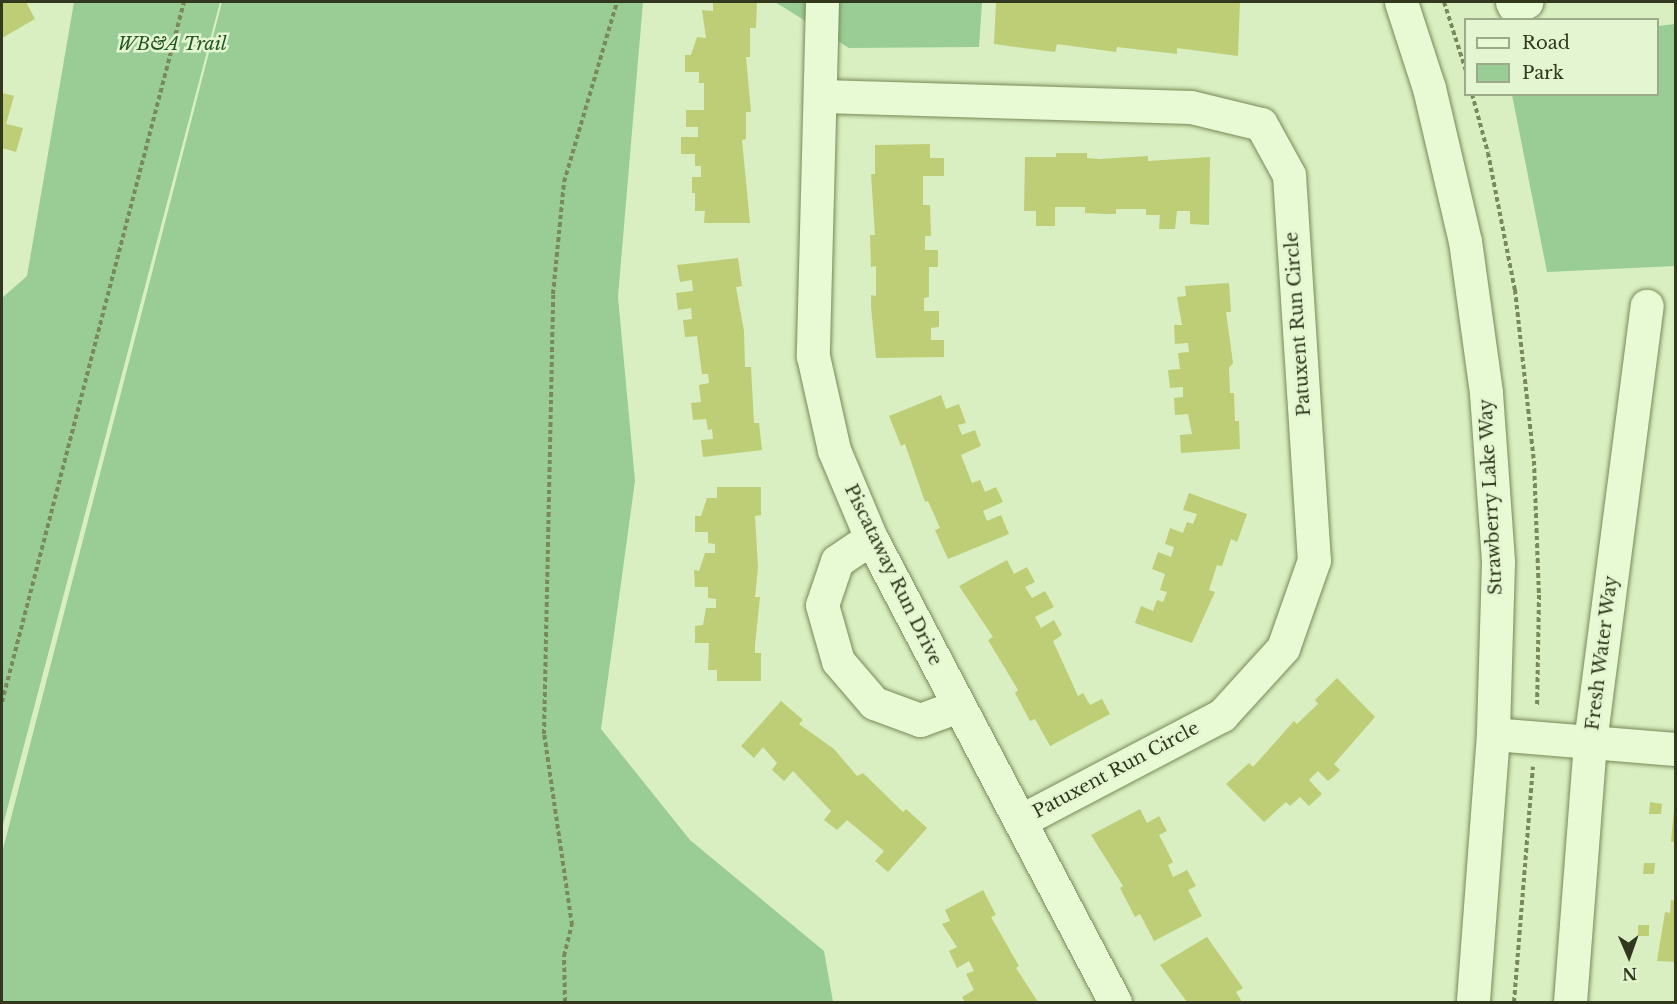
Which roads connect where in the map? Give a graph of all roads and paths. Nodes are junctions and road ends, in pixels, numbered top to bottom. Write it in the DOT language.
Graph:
graph roads {
  1 [pos="184,2"];
  2 [pos="617,2"];
  3 [pos="822,2"];
  4 [pos="1401,2"];
  5 [pos="1444,2"];
  6 [pos="1512,2"];
  7 [pos="1526,2"];
  8 [pos="1464,65"];
  9 [pos="822,96"];
  10 [pos="1647,306"];
  11 [pos="871,538"];
  12 [pos="2,702"];
  13 [pos="958,706"];
  14 [pos="1494,734"];
  15 [pos="1590,742"];
  16 [pos="1676,749"];
  17 [pos="1020,821"];
  18 [pos="565,1002"];
  19 [pos="1115,1002"];
  20 [pos="1473,1002"];
  21 [pos="1570,1002"];
  1 -- 12 [label="path"];
  2 -- 18 [label="path"];
  3 -- 9 [label="street, Piscataway Run Drive"];
  4 -- 14 [label="street, Strawberry Lake Way"];
  5 -- 8 [label="path"];
  6 -- 7 [label="street"];
  9 -- 11 [label="street, Piscataway Run Drive"];
  9 -- 17 [label="street, Patuxent Run Circle"];
  10 -- 15 [label="street, Fresh Water Way"];
  11 -- 13 [label="street, Piscataway Run Drive"];
  11 -- 13 [label="street"];
  13 -- 17 [label="street, Piscataway Run Drive"];
  14 -- 15 [label="street"];
  14 -- 20 [label="street, Strawberry Lake Way"];
  15 -- 16 [label="street"];
  15 -- 21 [label="street, Fresh Water Way"];
  17 -- 19 [label="street, Piscataway Run Drive"];
}
